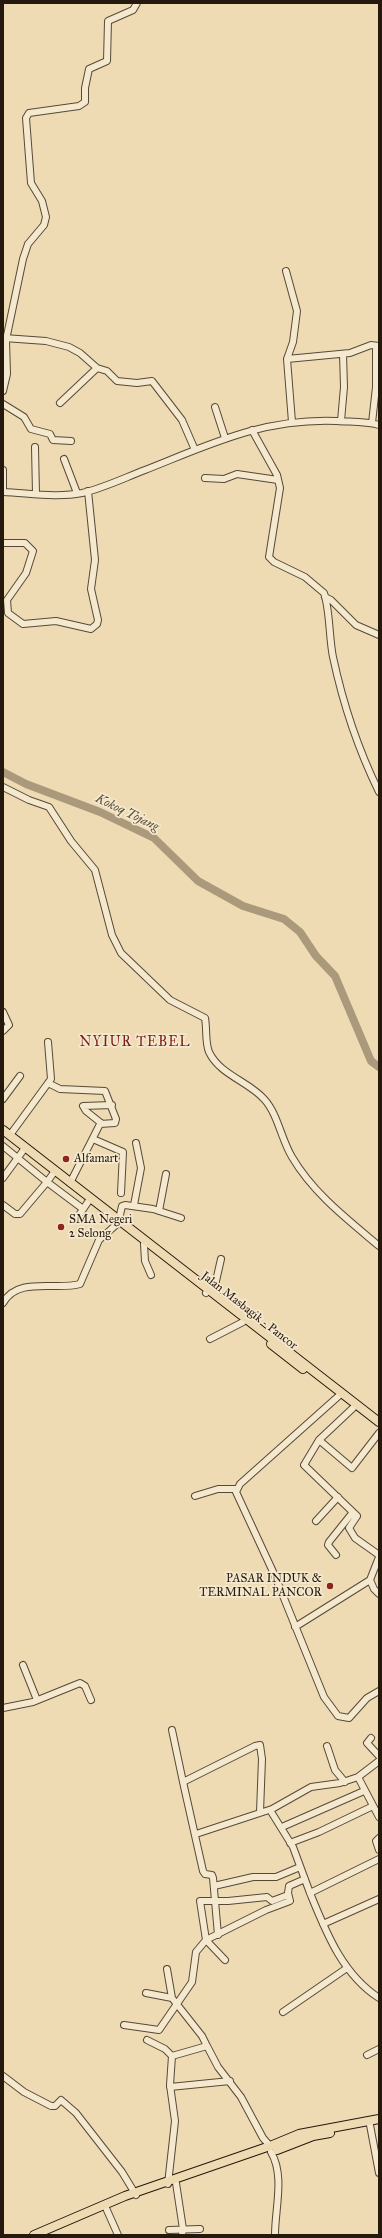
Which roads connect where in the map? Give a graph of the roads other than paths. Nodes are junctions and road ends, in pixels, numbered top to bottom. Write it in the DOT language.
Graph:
graph roads {
  1 [pos="137,3"];
  2 [pos="286,271"];
  3 [pos="5,339"];
  4 [pos="377,346"];
  5 [pos="342,354"];
  6 [pos="287,359"];
  7 [pos="97,368"];
  8 [pos="3,391"];
  9 [pos="60,403"];
  10 [pos="3,404"];
  11 [pos="215,407"];
  12 [pos="341,421"];
  13 [pos="292,422"];
  14 [pos="372,423"];
  15 [pos="379,425"];
  16 [pos="252,430"];
  17 [pos="225,438"];
  18 [pos="71,442"];
  19 [pos="35,447"];
  20 [pos="195,450"];
  21 [pos="64,458"];
  22 [pos="3,470"];
  23 [pos="205,478"];
  24 [pos="278,480"];
  25 [pos="88,491"];
  26 [pos="3,492"];
  27 [pos="36,494"];
  28 [pos="78,494"];
  29 [pos="3,542"];
  30 [pos="326,597"];
  31 [pos="4,605"];
  32 [pos="379,635"];
  33 [pos="3,787"];
  34 [pos="379,792"];
  35 [pos="3,1012"];
  36 [pos="3,1031"];
  37 [pos="48,1042"];
  38 [pos="20,1076"];
  39 [pos="48,1083"];
  40 [pos="3,1099"];
  41 [pos="112,1105"];
  42 [pos="101,1123"];
  43 [pos="6,1133"];
  44 [pos="93,1139"];
  45 [pos="136,1143"];
  46 [pos="3,1146"];
  47 [pos="25,1148"];
  48 [pos="18,1158"];
  49 [pos="55,1171"];
  50 [pos="166,1174"];
  51 [pos="3,1178"];
  52 [pos="47,1182"];
  53 [pos="70,1183"];
  54 [pos="121,1193"];
  55 [pos="90,1199"];
  56 [pos="134,1204"];
  57 [pos="3,1205"];
  58 [pos="82,1209"];
  59 [pos="159,1211"];
  60 [pos="77,1218"];
  61 [pos="181,1218"];
  62 [pos="118,1221"];
  63 [pos="144,1244"];
  64 [pos="379,1246"];
  65 [pos="220,1259"];
  66 [pos="151,1275"];
  67 [pos="208,1291"];
  68 [pos="3,1302"];
  69 [pos="243,1322"];
  70 [pos="267,1337"];
  71 [pos="210,1338"];
  72 [pos="340,1395"];
  73 [pos="353,1408"];
  74 [pos="379,1422"];
  75 [pos="379,1429"];
  76 [pos="379,1433"];
  77 [pos="320,1440"];
  78 [pos="236,1489"];
  79 [pos="195,1496"];
  80 [pos="338,1497"];
  81 [pos="353,1512"];
  82 [pos="316,1521"];
  83 [pos="336,1555"];
  84 [pos="379,1556"];
  85 [pos="370,1580"];
  86 [pos="379,1594"];
  87 [pos="294,1627"];
  88 [pos="23,1665"];
  89 [pos="379,1691"];
  90 [pos="37,1700"];
  91 [pos="91,1700"];
  92 [pos="3,1708"];
  93 [pos="172,1730"];
  94 [pos="371,1738"];
  95 [pos="327,1746"];
  96 [pos="379,1756"];
  97 [pos="379,1761"];
  98 [pos="358,1777"];
  99 [pos="183,1782"];
  100 [pos="345,1782"];
  101 [pos="364,1791"];
  102 [pos="373,1806"];
  103 [pos="270,1810"];
  104 [pos="260,1812"];
  105 [pos="379,1817"];
  106 [pos="282,1827"];
  107 [pos="196,1834"];
  108 [pos="379,1838"];
  109 [pos="290,1843"];
  110 [pos="379,1850"];
  111 [pos="379,1860"];
  112 [pos="300,1867"];
  113 [pos="305,1879"];
  114 [pos="214,1886"];
  115 [pos="310,1893"];
  116 [pos="288,1895"];
  117 [pos="379,1899"];
  118 [pos="215,1902"];
  119 [pos="323,1924"];
  120 [pos="218,1935"];
  121 [pos="206,1940"];
  122 [pos="225,1960"];
  123 [pos="348,1968"];
  124 [pos="167,1969"];
  125 [pos="146,1994"];
  126 [pos="172,1998"];
  127 [pos="379,1998"];
  128 [pos="177,2006"];
  129 [pos="283,2012"];
  130 [pos="124,2025"];
  131 [pos="147,2040"];
  132 [pos="207,2046"];
  133 [pos="379,2049"];
  134 [pos="367,2055"];
  135 [pos="172,2056"];
  136 [pos="3,2076"];
  137 [pos="230,2081"];
  138 [pos="170,2086"];
  139 [pos="379,2120"];
  140 [pos="379,2124"];
  141 [pos="370,2125"];
  142 [pos="331,2130"];
  143 [pos="271,2149"];
  144 [pos="377,2150"];
  145 [pos="379,2173"];
  146 [pos="170,2183"];
  147 [pos="135,2194"];
  148 [pos="106,2208"];
  149 [pos="200,2229"];
  150 [pos="169,2230"];
  151 [pos="183,2232"];
  152 [pos="34,2235"];
  153 [pos="46,2235"];
  154 [pos="118,2235"];
  155 [pos="275,2235"];
  1 -- 3 [label="street"];
  2 -- 6 [label="street"];
  3 -- 7 [label="street"];
  3 -- 8 [label="street"];
  4 -- 5 [label="street"];
  4 -- 14 [label="street"];
  5 -- 6 [label="street"];
  5 -- 12 [label="street"];
  6 -- 13 [label="street"];
  7 -- 9 [label="street"];
  7 -- 20 [label="street"];
  10 -- 18 [label="street"];
  11 -- 17 [label="street"];
  12 -- 13 [label="street"];
  12 -- 14 [label="street"];
  13 -- 16 [label="street"];
  14 -- 15 [label="street"];
  16 -- 17 [label="street"];
  16 -- 24 [label="street"];
  17 -- 20 [label="street"];
  19 -- 27 [label="street"];
  20 -- 25 [label="street"];
  21 -- 28 [label="street"];
  22 -- 26 [label="street"];
  23 -- 24 [label="street"];
  24 -- 30 [label="street"];
  25 -- 28 [label="street"];
  25 -- 31 [label="street"];
  26 -- 27 [label="street"];
  27 -- 28 [label="street"];
  29 -- 31 [label="street"];
  30 -- 32 [label="street"];
  30 -- 34 [label="street"];
  33 -- 64 [label="street"];
  35 -- 36 [label="street"];
  37 -- 39 [label="street"];
  38 -- 40 [label="street"];
  39 -- 41 [label="street"];
  39 -- 43 [label="street"];
  41 -- 42 [label="street"];
  41 -- 42 [label="street"];
  42 -- 44 [label="street"];
  43 -- 47 [label="main road, Jalan Masbagik - Pancor"];
  44 -- 53 [label="street"];
  44 -- 54 [label="street"];
  45 -- 56 [label="street"];
  46 -- 48 [label="street"];
  47 -- 48 [label="street"];
  47 -- 49 [label="main road, Jalan Masbagik - Pancor"];
  48 -- 51 [label="street"];
  48 -- 52 [label="street"];
  49 -- 52 [label="street"];
  49 -- 53 [label="main road, Jalan Masbagik - Pancor"];
  50 -- 59 [label="street"];
  52 -- 57 [label="street"];
  52 -- 58 [label="street"];
  53 -- 55 [label="main road, Jalan Masbagik - Pancor"];
  55 -- 58 [label="street"];
  55 -- 62 [label="main road, Jalan Masbagik - Pancor"];
  56 -- 59 [label="street"];
  56 -- 62 [label="street"];
  58 -- 60 [label="street"];
  59 -- 61 [label="street"];
  62 -- 63 [label="main road, Jalan Masbagik - Pancor"];
  62 -- 67 [label="main road, Jalan Masbagik - Pancor"];
  62 -- 68 [label="street"];
  63 -- 66 [label="street"];
  63 -- 67 [label="main road, Jalan Masbagik - Pancor"];
  65 -- 67 [label="street"];
  67 -- 69 [label="main road, Jalan Masbagik - Pancor"];
  67 -- 70 [label="main road, Jalan Masbagik - Pancor"];
  69 -- 70 [label="main road, Jalan Masbagik - Pancor"];
  69 -- 71 [label="street"];
  70 -- 72 [label="main road, Jalan Masbagik - Pancor"];
  72 -- 73 [label="main road, Jalan Masbagik - Pancor"];
  72 -- 74 [label="main road, Jalan Masbagik - Pancor"];
  72 -- 78 [label="street"];
  73 -- 75 [label="main road, Jalan Masbagik - Pancor"];
  73 -- 77 [label="street"];
  76 -- 77 [label="street"];
  77 -- 80 [label="street"];
  78 -- 79 [label="street"];
  78 -- 87 [label="street"];
  80 -- 81 [label="street"];
  80 -- 82 [label="street"];
  81 -- 83 [label="street"];
  81 -- 84 [label="street"];
  84 -- 85 [label="street"];
  85 -- 86 [label="street"];
  85 -- 87 [label="street"];
  87 -- 89 [label="street"];
  88 -- 90 [label="street"];
  90 -- 91 [label="street"];
  90 -- 92 [label="street"];
  93 -- 99 [label="street"];
  94 -- 96 [label="street"];
  95 -- 100 [label="street"];
  97 -- 98 [label="street"];
  98 -- 100 [label="street"];
  98 -- 101 [label="street"];
  99 -- 104 [label="street"];
  99 -- 107 [label="street"];
  100 -- 103 [label="street"];
  101 -- 102 [label="street"];
  101 -- 106 [label="street"];
  102 -- 105 [label="street"];
  102 -- 109 [label="street"];
  103 -- 104 [label="street"];
  103 -- 106 [label="street"];
  104 -- 107 [label="street"];
  106 -- 109 [label="street"];
  107 -- 114 [label="street"];
  108 -- 110 [label="street"];
  109 -- 112 [label="street"];
  111 -- 115 [label="street"];
  112 -- 113 [label="street"];
  112 -- 114 [label="street"];
  113 -- 115 [label="street"];
  113 -- 116 [label="street"];
  114 -- 118 [label="street"];
  115 -- 119 [label="street"];
  116 -- 118 [label="street"];
  116 -- 120 [label="street"];
  117 -- 119 [label="street"];
  118 -- 120 [label="street"];
  118 -- 121 [label="street"];
  119 -- 123 [label="street"];
  120 -- 121 [label="street"];
  121 -- 122 [label="street"];
  121 -- 128 [label="street"];
  123 -- 127 [label="street"];
  123 -- 129 [label="street"];
  124 -- 126 [label="street"];
  125 -- 126 [label="street"];
  126 -- 128 [label="street"];
  128 -- 130 [label="street"];
  128 -- 132 [label="street"];
  131 -- 135 [label="street"];
  132 -- 135 [label="street"];
  132 -- 137 [label="street"];
  133 -- 134 [label="street"];
  135 -- 138 [label="street"];
  136 -- 147 [label="street"];
  137 -- 138 [label="street"];
  137 -- 143 [label="street"];
  138 -- 146 [label="street"];
  139 -- 142 [label="main road"];
  140 -- 141 [label="main road"];
  141 -- 142 [label="main road"];
  141 -- 144 [label="street"];
  142 -- 143 [label="main road"];
  143 -- 146 [label="main road"];
  143 -- 155 [label="street"];
  144 -- 145 [label="street"];
  146 -- 147 [label="main road"];
  146 -- 151 [label="street"];
  147 -- 148 [label="main road"];
  147 -- 152 [label="main road"];
  148 -- 153 [label="main road"];
  148 -- 154 [label="street"];
  149 -- 151 [label="street"];
  150 -- 151 [label="street"];
}
